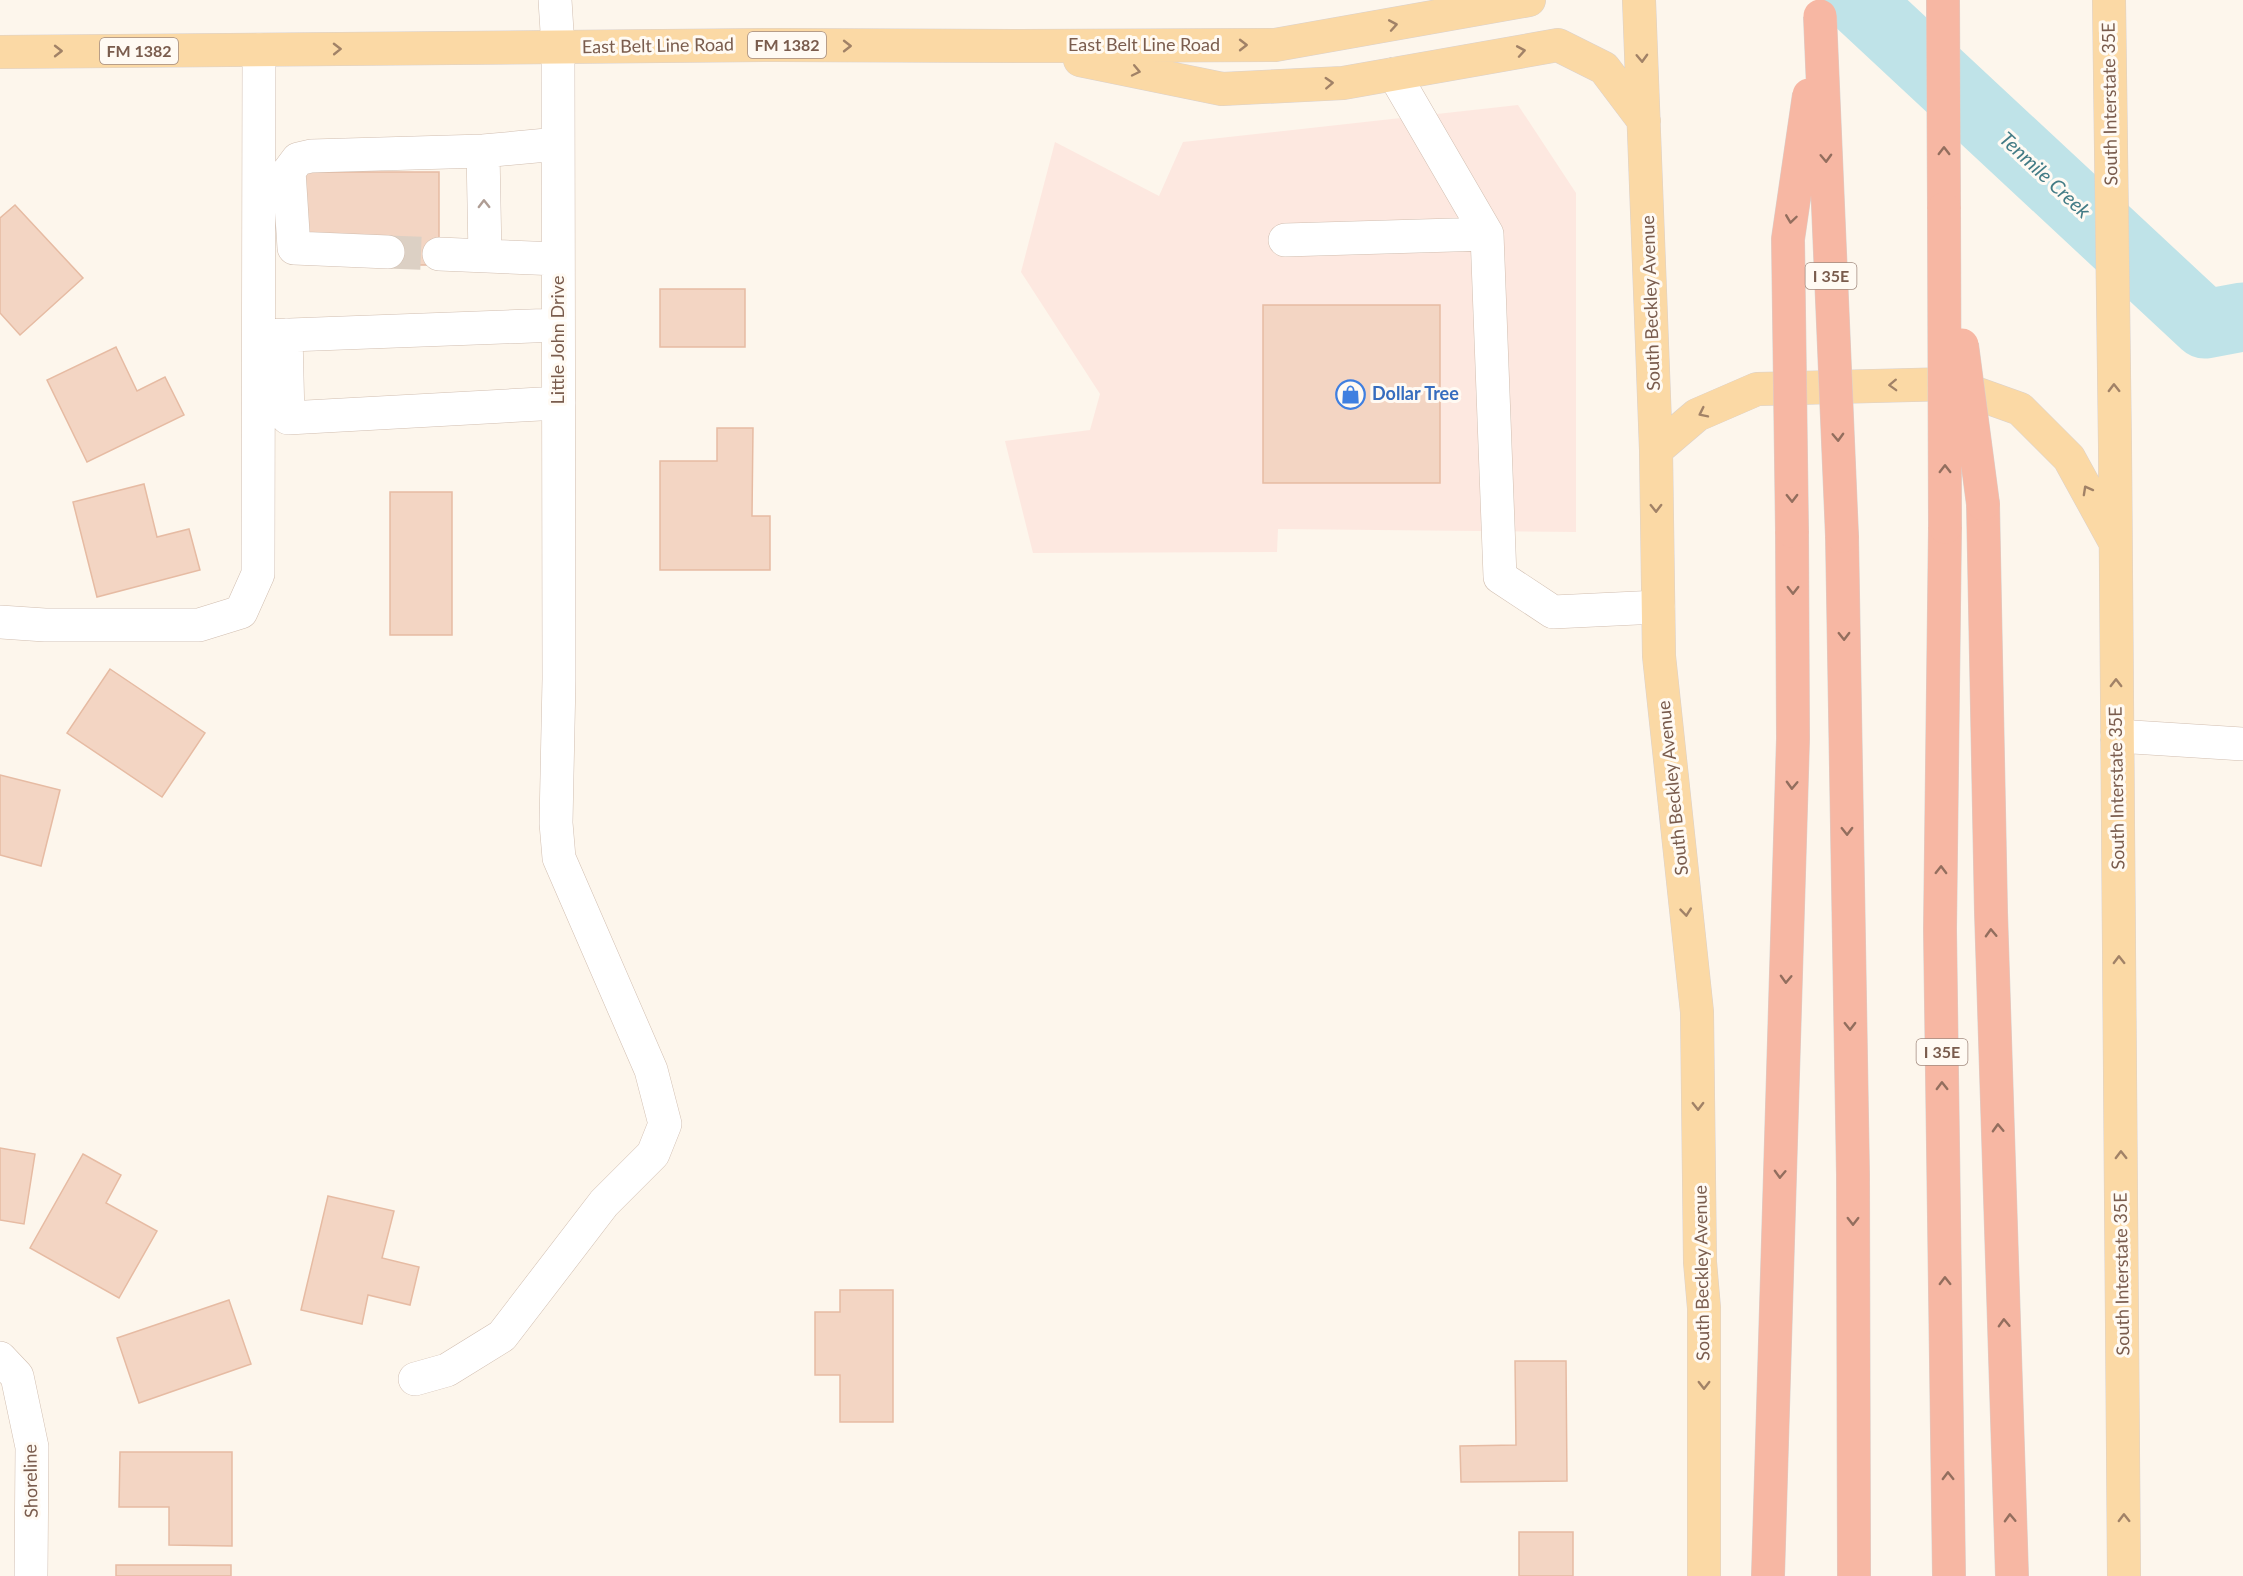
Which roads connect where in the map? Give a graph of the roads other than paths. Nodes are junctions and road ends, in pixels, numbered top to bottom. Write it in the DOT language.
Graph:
graph roads {
  1 [pos="555,0"];
  2 [pos="1529,0"];
  3 [pos="1639,0"];
  4 [pos="1943,0"];
  5 [pos="2109,0"];
  6 [pos="1820,8"];
  7 [pos="1017,46"];
  8 [pos="558,47"];
  9 [pos="259,50"];
  10 [pos="0,52"];
  11 [pos="1394,74"];
  12 [pos="1644,121"];
  13 [pos="558,144"];
  14 [pos="483,151"];
  15 [pos="1944,209"];
  16 [pos="1487,234"];
  17 [pos="1285,240"];
  18 [pos="388,252"];
  19 [pos="439,254"];
  20 [pos="484,256"];
  21 [pos="558,259"];
  22 [pos="558,325"];
  23 [pos="272,335"];
  24 [pos="559,403"];
  25 [pos="1656,450"];
  26 [pos="2115,541"];
  27 [pos="1658,607"];
  28 [pos="0,622"];
  29 [pos="2117,736"];
  30 [pos="2243,744"];
  31 [pos="0,1358"];
  32 [pos="415,1379"];
  33 [pos="31,1576"];
  34 [pos="1704,1576"];
  35 [pos="1768,1576"];
  36 [pos="1854,1576"];
  37 [pos="1949,1576"];
  38 [pos="2012,1576"];
  39 [pos="2124,1576"];
  1 -- 8 [label="street, Little John Drive"];
  7 -- 2 [label="main road, East Belt Line Road / FM 1382, one-way"];
  3 -- 12 [label="main road, South Beckley Avenue, one-way"];
  15 -- 4 [label="highway, I 35E, one-way"];
  26 -- 5 [label="main road, South Interstate 35E, one-way"];
  6 -- 35 [label="highway, one-way, bridge"];
  6 -- 36 [label="highway, I 35E, one-way, bridge"];
  8 -- 7 [label="main road, East Belt Line Road / FM 1382, one-way"];
  7 -- 11 [label="main road, one-way"];
  9 -- 8 [label="main road, East Belt Line Road / FM 1382, one-way"];
  8 -- 13 [label="street, Little John Drive"];
  10 -- 9 [label="main road, East Belt Line Road / FM 1382, one-way"];
  9 -- 23 [label="street"];
  11 -- 12 [label="main road, one-way"];
  11 -- 16 [label="street"];
  12 -- 25 [label="main road, South Beckley Avenue"];
  13 -- 14 [label="street"];
  13 -- 21 [label="street, Little John Drive"];
  14 -- 18 [label="street"];
  20 -- 14 [label="street, one-way"];
  37 -- 15 [label="highway, I 35E, one-way, bridge"];
  38 -- 15 [label="highway, one-way, bridge"];
  16 -- 17 [label="street"];
  16 -- 27 [label="street"];
  19 -- 20 [label="street"];
  20 -- 21 [label="street"];
  21 -- 22 [label="street, Little John Drive"];
  22 -- 23 [label="street"];
  22 -- 24 [label="street, Little John Drive"];
  23 -- 24 [label="street"];
  23 -- 28 [label="street"];
  24 -- 32 [label="street, Little John Drive"];
  26 -- 25 [label="main road, one-way"];
  25 -- 27 [label="main road, South Beckley Avenue, one-way"];
  29 -- 26 [label="main road, South Interstate 35E, one-way"];
  27 -- 34 [label="main road, South Beckley Avenue, one-way"];
  29 -- 30 [label="street"];
  39 -- 29 [label="main road, South Interstate 35E, one-way"];
  31 -- 33 [label="street, Shoreline"];
}
